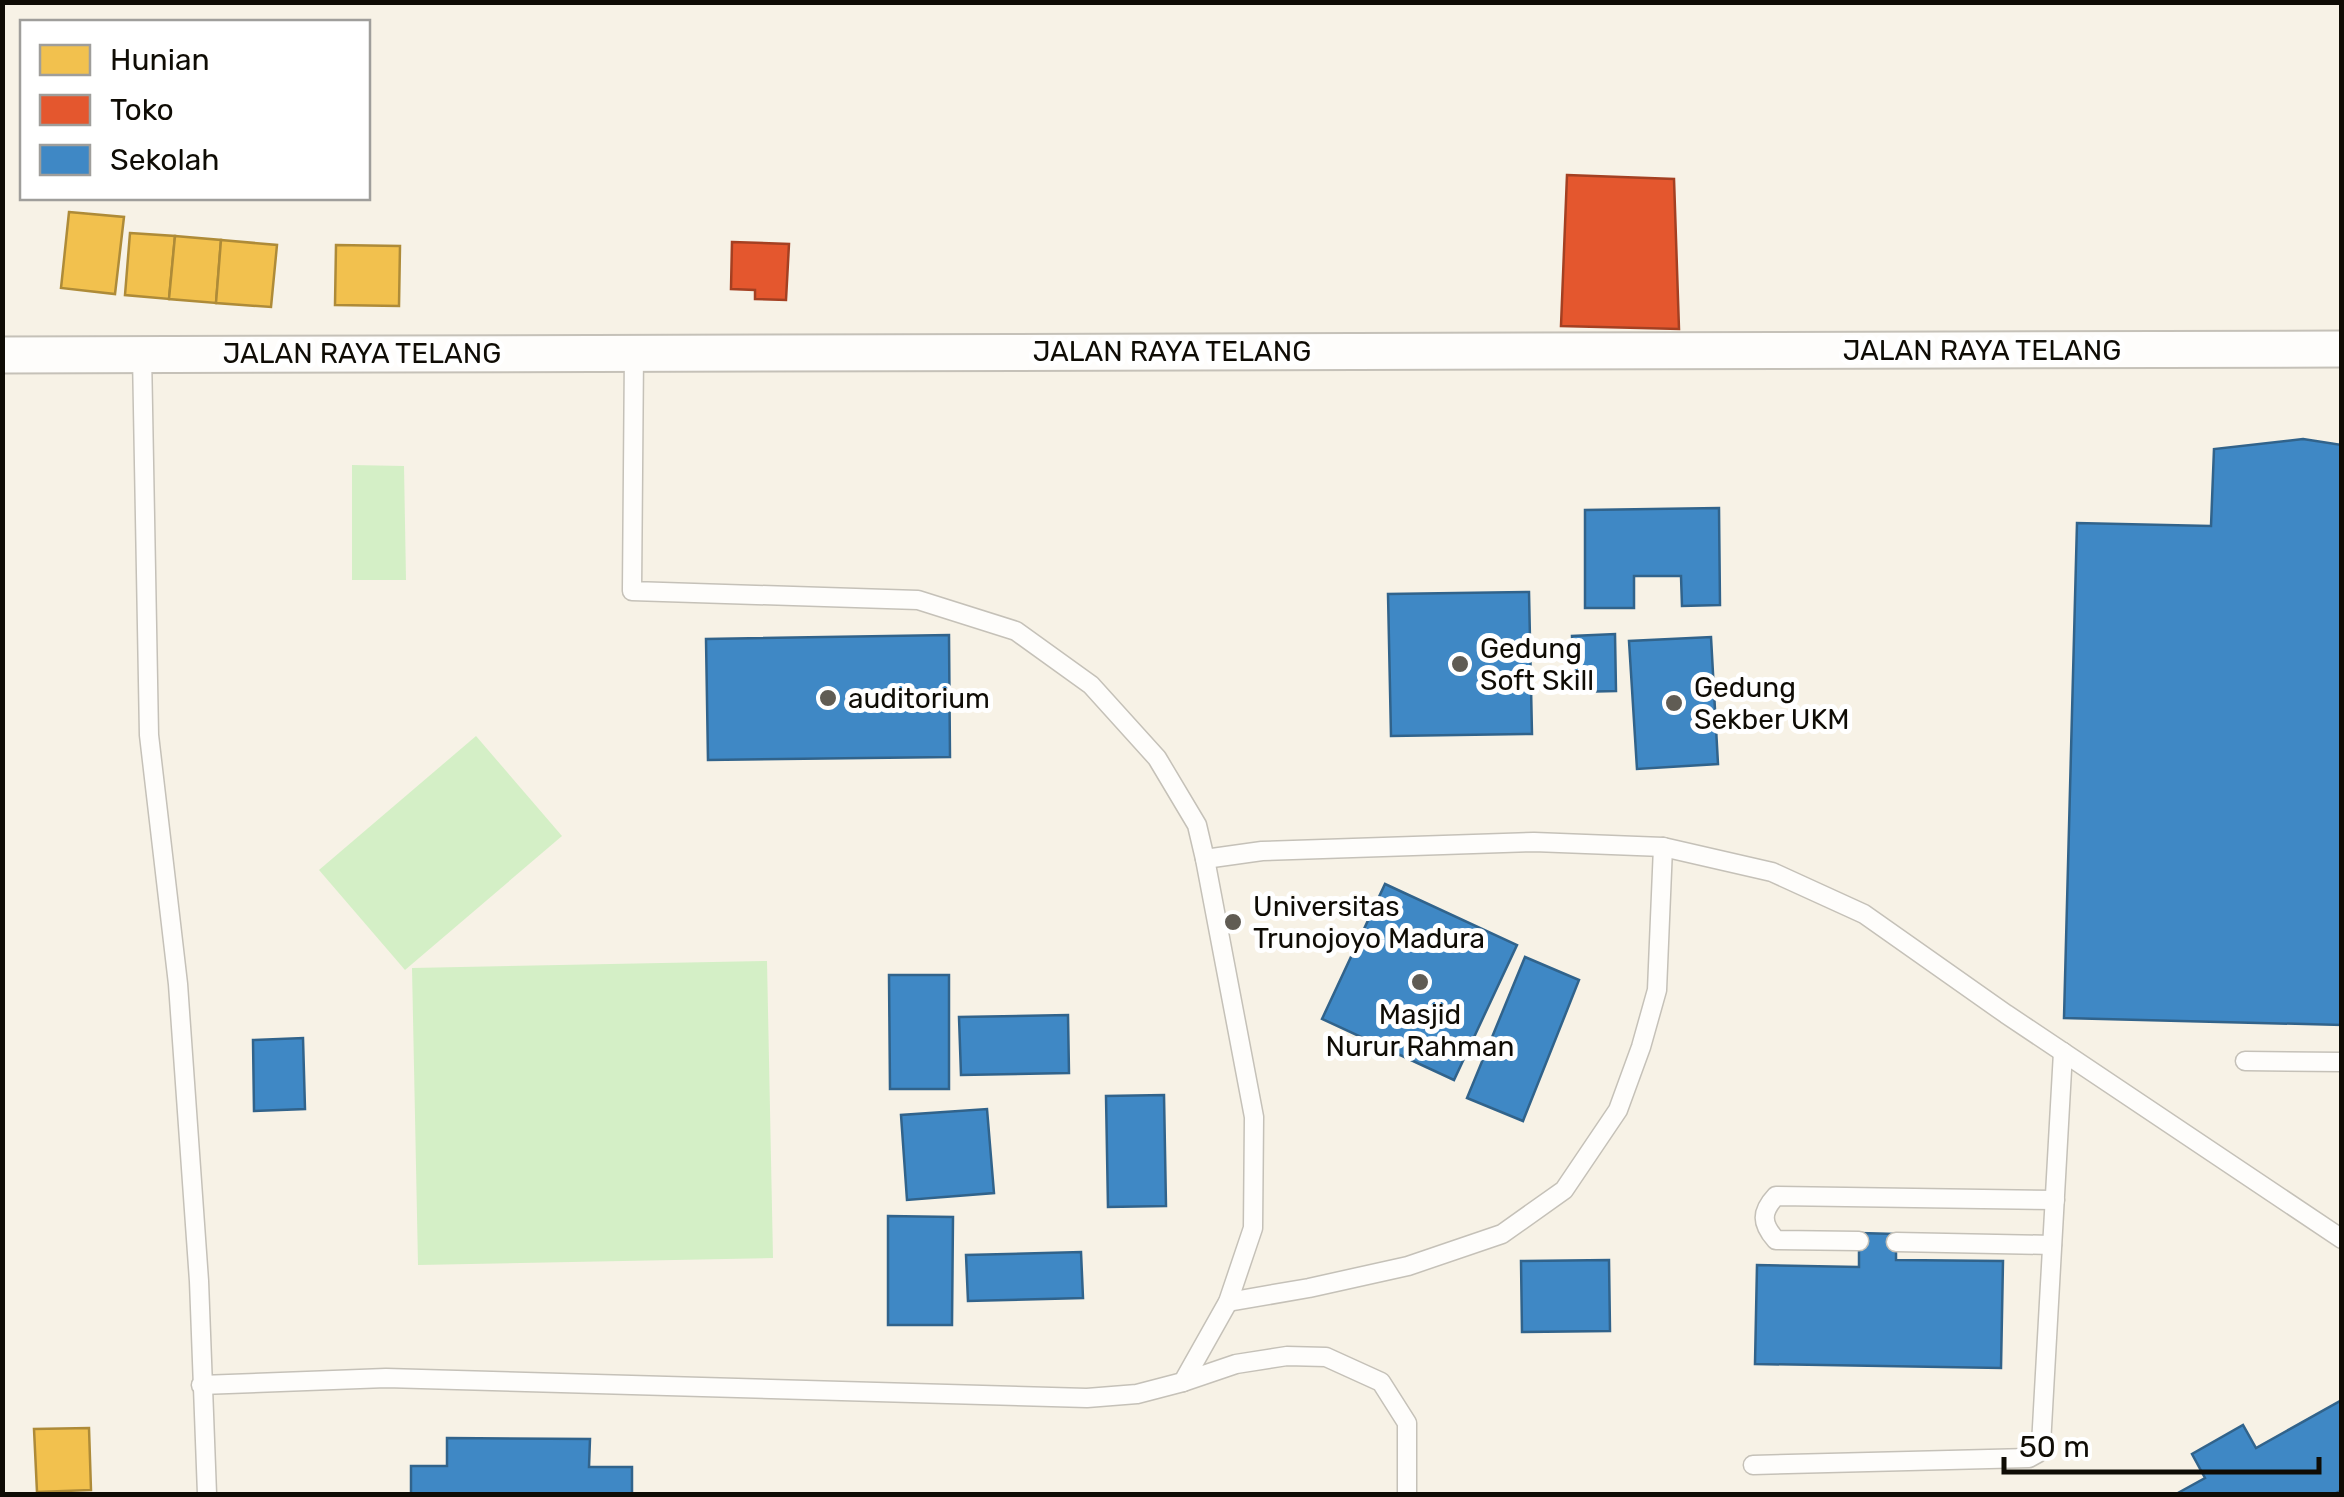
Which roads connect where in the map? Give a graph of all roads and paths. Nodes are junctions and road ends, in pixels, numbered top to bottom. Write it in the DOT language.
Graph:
graph roads {
  1 [pos="2342,349"];
  2 [pos="634,352"];
  3 [pos="142,354"];
  4 [pos="2,355"];
  5 [pos="1663,847"];
  6 [pos="1206,859"];
  7 [pos="2063,1052"];
  8 [pos="2245,1060"];
  9 [pos="2342,1062"];
  10 [pos="2054,1200"];
  11 [pos="2342,1239"];
  12 [pos="1859,1241"];
  13 [pos="1896,1242"];
  14 [pos="2052,1245"];
  15 [pos="1228,1302"];
  16 [pos="1183,1382"];
  17 [pos="202,1385"];
  18 [pos="1753,1465"];
  19 [pos="207,1494"];
  20 [pos="1407,1494"];
  1 -- 2 [label="street, JALAN RAYA TELANG"];
  2 -- 3 [label="street, JALAN RAYA TELANG"];
  2 -- 6 [label="lane"];
  3 -- 4 [label="street, JALAN RAYA TELANG"];
  3 -- 17 [label="lane"];
  5 -- 6 [label="lane"];
  5 -- 7 [label="lane"];
  5 -- 15 [label="lane"];
  6 -- 15 [label="lane"];
  7 -- 10 [label="lane"];
  7 -- 11 [label="lane"];
  8 -- 9 [label="lane"];
  10 -- 12 [label="lane"];
  10 -- 14 [label="lane"];
  13 -- 14 [label="lane"];
  14 -- 18 [label="lane"];
  15 -- 16 [label="lane"];
  16 -- 17 [label="lane"];
  16 -- 20 [label="lane"];
  17 -- 19 [label="lane"];
}
